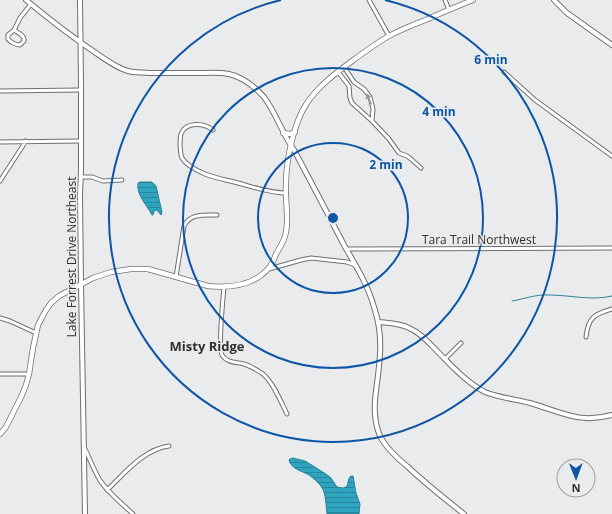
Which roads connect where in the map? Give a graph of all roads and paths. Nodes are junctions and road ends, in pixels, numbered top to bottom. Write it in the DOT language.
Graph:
graph roads {
  1 [pos="26,0"];
  2 [pos="80,0"];
  3 [pos="369,0"];
  4 [pos="445,0"];
  5 [pos="473,0"];
  6 [pos="554,0"];
  7 [pos="31,4"];
  8 [pos="449,10"];
  9 [pos="14,30"];
  10 [pos="389,36"];
  11 [pos="80,43"];
  12 [pos="612,45"];
  13 [pos="344,67"];
  14 [pos="338,72"];
  15 [pos="504,72"];
  16 [pos="354,82"];
  17 [pos="349,86"];
  18 [pos="80,90"];
  19 [pos="0,91"];
  20 [pos="372,121"];
  21 [pos="213,130"];
  22 [pos="295,132"];
  23 [pos="283,133"];
  24 [pos="26,141"];
  25 [pos="81,141"];
  26 [pos="0,142"];
  27 [pos="291,146"];
  28 [pos="612,156"];
  29 [pos="421,168"];
  30 [pos="81,177"];
  31 [pos="122,180"];
  32 [pos="0,181"];
  33 [pos="286,193"];
  34 [pos="217,215"];
  35 [pos="612,248"];
  36 [pos="346,249"];
  37 [pos="355,265"];
  38 [pos="268,269"];
  39 [pos="176,277"];
  40 [pos="81,284"];
  41 [pos="224,287"];
  42 [pos="612,309"];
  43 [pos="0,318"];
  44 [pos="379,322"];
  45 [pos="36,333"];
  46 [pos="586,337"];
  47 [pos="461,343"];
  48 [pos="445,359"];
  49 [pos="0,374"];
  50 [pos="29,374"];
  51 [pos="287,414"];
  52 [pos="612,415"];
  53 [pos="0,434"];
  54 [pos="84,446"];
  55 [pos="169,446"];
  56 [pos="107,490"];
  57 [pos="85,514"];
  58 [pos="133,514"];
  59 [pos="464,514"];
  1 -- 7 [label="street"];
  2 -- 11 [label="street, Lake Forrest Drive Northeast"];
  3 -- 10 [label="street"];
  4 -- 8 [label="street"];
  5 -- 8 [label="main road"];
  6 -- 12 [label="street"];
  7 -- 9 [label="street"];
  7 -- 11 [label="street"];
  8 -- 10 [label="main road"];
  9 -- 9 [label="street"];
  10 -- 13 [label="main road"];
  11 -- 18 [label="street, Lake Forrest Drive Northeast"];
  11 -- 23 [label="street"];
  13 -- 14 [label="main road"];
  13 -- 16 [label="street"];
  14 -- 17 [label="street"];
  14 -- 22 [label="main road"];
  15 -- 28 [label="street"];
  16 -- 17 [label="street"];
  20 -- 16 [label="street, one-way"];
  17 -- 20 [label="street"];
  18 -- 19 [label="street"];
  18 -- 25 [label="street, Lake Forrest Drive Northeast"];
  20 -- 29 [label="street"];
  21 -- 33 [label="street"];
  22 -- 23 [label="main road"];
  22 -- 27 [label="main road"];
  23 -- 27 [label="street"];
  24 -- 25 [label="street"];
  24 -- 26 [label="street"];
  24 -- 32 [label="street"];
  25 -- 30 [label="street, Lake Forrest Drive Northeast"];
  27 -- 33 [label="main road"];
  27 -- 36 [label="street"];
  30 -- 31 [label="street"];
  30 -- 40 [label="street, Lake Forrest Drive Northeast"];
  33 -- 38 [label="main road"];
  34 -- 39 [label="street"];
  35 -- 36 [label="street, Tara Trail Northwest"];
  36 -- 37 [label="street"];
  37 -- 38 [label="street"];
  37 -- 44 [label="street"];
  38 -- 41 [label="main road"];
  39 -- 40 [label="main road"];
  39 -- 41 [label="main road"];
  40 -- 45 [label="main road"];
  40 -- 54 [label="street, Lake Forrest Drive Northeast"];
  41 -- 51 [label="street"];
  42 -- 46 [label="street"];
  43 -- 45 [label="street"];
  44 -- 48 [label="street"];
  44 -- 59 [label="street"];
  45 -- 50 [label="main road"];
  47 -- 48 [label="street"];
  48 -- 52 [label="street"];
  49 -- 50 [label="street"];
  50 -- 53 [label="main road"];
  54 -- 56 [label="street"];
  54 -- 57 [label="street, Lake Forrest Drive Northeast"];
  55 -- 56 [label="street"];
  56 -- 58 [label="street"];
}
